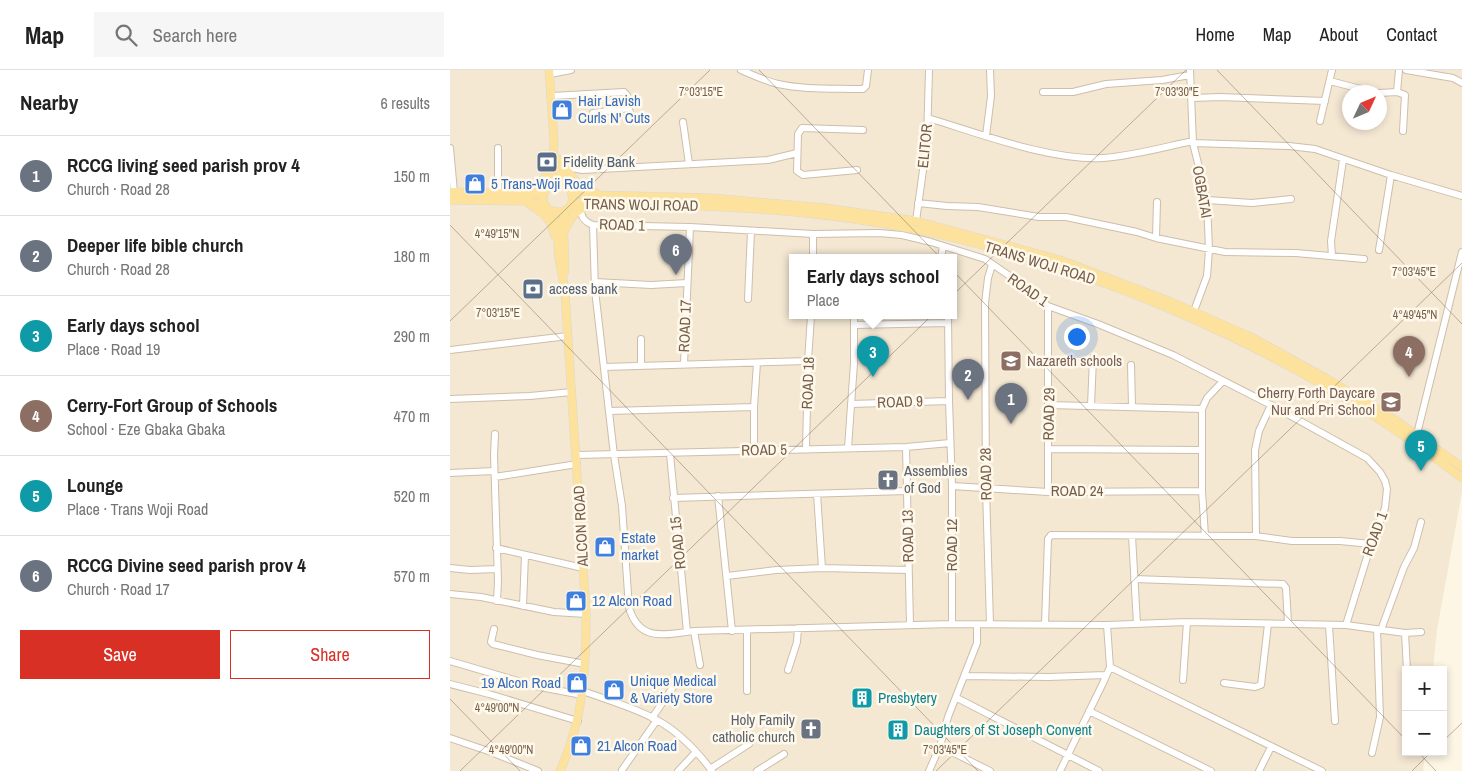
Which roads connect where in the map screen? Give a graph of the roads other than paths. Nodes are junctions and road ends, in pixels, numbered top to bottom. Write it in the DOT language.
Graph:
graph roads {
  1 [pos="571,70"];
  2 [pos="741,70"];
  3 [pos="868,70"];
  4 [pos="929,70"];
  5 [pos="990,70"];
  6 [pos="1332,70"];
  7 [pos="1399,70"];
  8 [pos="1406,70"];
  9 [pos="549,72"];
  10 [pos="1420,72"];
  11 [pos="1190,73"];
  12 [pos="1330,81"];
  13 [pos="1462,83"];
  14 [pos="1345,85"];
  15 [pos="1043,92"];
  16 [pos="1397,92"];
  17 [pos="1387,93"];
  18 [pos="552,96"];
  19 [pos="1192,98"];
  20 [pos="1325,101"];
  21 [pos="593,112"];
  22 [pos="928,118"];
  23 [pos="1320,121"];
  24 [pos="683,122"];
  25 [pos="863,130"];
  26 [pos="1403,131"];
  27 [pos="986,136"];
  28 [pos="1193,142"];
  29 [pos="450,148"];
  30 [pos="498,148"];
  31 [pos="797,153"];
  32 [pos="1343,160"];
  33 [pos="558,161"];
  34 [pos="689,164"];
  35 [pos="857,170"];
  36 [pos="1391,175"];
  37 [pos="552,184"];
  38 [pos="564,184"];
  39 [pos="571,191"];
  40 [pos="452,192"];
  41 [pos="544,192"];
  42 [pos="498,193"];
  43 [pos="1462,196"];
  44 [pos="524,198"];
  45 [pos="603,198"];
  46 [pos="1291,198"];
  47 [pos="450,200"];
  48 [pos="1207,200"];
  49 [pos="1157,202"];
  50 [pos="918,203"];
  51 [pos="545,205"];
  52 [pos="568,208"];
  53 [pos="581,209"];
  54 [pos="552,211"];
  55 [pos="916,221"];
  56 [pos="593,225"];
  57 [pos="690,227"];
  58 [pos="751,230"];
  59 [pos="813,234"];
  60 [pos="561,236"];
  61 [pos="1156,238"];
  62 [pos="943,246"];
  63 [pos="1209,250"];
  64 [pos="1379,250"];
  65 [pos="1462,252"];
  66 [pos="813,254"];
  67 [pos="942,254"];
  68 [pos="1332,256"];
  69 [pos="1364,259"];
  70 [pos="992,265"];
  71 [pos="595,282"];
  72 [pos="687,283"];
  73 [pos="748,299"];
  74 [pos="1048,306"];
  75 [pos="1194,311"];
  76 [pos="811,319"];
  77 [pos="854,319"];
  78 [pos="948,319"];
  79 [pos="854,325"];
  80 [pos="568,336"];
  81 [pos="641,339"];
  82 [pos="450,350"];
  83 [pos="1094,358"];
  84 [pos="808,361"];
  85 [pos="1288,362"];
  86 [pos="757,363"];
  87 [pos="684,364"];
  88 [pos="1131,364"];
  89 [pos="641,366"];
  90 [pos="604,367"];
  91 [pos="1223,381"];
  92 [pos="1330,385"];
  93 [pos="572,392"];
  94 [pos="450,399"];
  95 [pos="949,400"];
  96 [pos="851,404"];
  97 [pos="1049,405"];
  98 [pos="1270,405"];
  99 [pos="1092,406"];
  100 [pos="1132,406"];
  101 [pos="754,407"];
  102 [pos="1202,409"];
  103 [pos="609,411"];
  104 [pos="495,434"];
  105 [pos="1416,434"];
  106 [pos="950,443"];
  107 [pos="906,446"];
  108 [pos="848,448"];
  109 [pos="1048,449"];
  110 [pos="754,450"];
  111 [pos="806,450"];
  112 [pos="1202,450"];
  113 [pos="670,454"];
  114 [pos="577,455"];
  115 [pos="614,455"];
  116 [pos="577,464"];
  117 [pos="1462,467"];
  118 [pos="450,473"];
  119 [pos="494,474"];
  120 [pos="1462,478"];
  121 [pos="952,486"];
  122 [pos="986,489"];
  123 [pos="907,490"];
  124 [pos="1202,491"];
  125 [pos="1048,492"];
  126 [pos="817,494"];
  127 [pos="718,496"];
  128 [pos="673,498"];
  129 [pos="1421,522"];
  130 [pos="1132,536"];
  131 [pos="1204,536"];
  132 [pos="1256,536"];
  133 [pos="1370,544"];
  134 [pos="496,548"];
  135 [pos="525,555"];
  136 [pos="450,568"];
  137 [pos="583,568"];
  138 [pos="822,568"];
  139 [pos="497,569"];
  140 [pos="908,570"];
  141 [pos="727,576"];
  142 [pos="1134,579"];
  143 [pos="450,594"];
  144 [pos="497,601"];
  145 [pos="523,606"];
  146 [pos="586,614"];
  147 [pos="1187,622"];
  148 [pos="1288,623"];
  149 [pos="952,624"];
  150 [pos="990,624"];
  151 [pos="1045,624"];
  152 [pos="1136,624"];
  153 [pos="1268,624"];
  154 [pos="910,625"];
  155 [pos="977,625"];
  156 [pos="1107,625"];
  157 [pos="1329,625"];
  158 [pos="1346,625"];
  159 [pos="798,628"];
  160 [pos="494,629"];
  161 [pos="747,630"];
  162 [pos="1379,630"];
  163 [pos="694,631"];
  164 [pos="732,631"];
  165 [pos="687,632"];
  166 [pos="1421,632"];
  167 [pos="1405,633"];
  168 [pos="450,661"];
  169 [pos="586,664"];
  170 [pos="700,665"];
  171 [pos="1407,666"];
  172 [pos="1110,667"];
  173 [pos="788,670"];
  174 [pos="1106,675"];
  175 [pos="965,676"];
  176 [pos="678,680"];
  177 [pos="1183,680"];
  178 [pos="1224,683"];
  179 [pos="450,684"];
  180 [pos="747,691"];
  181 [pos="583,693"];
  182 [pos="956,698"];
  183 [pos="1089,711"];
  184 [pos="654,719"];
  185 [pos="1335,720"];
  186 [pos="578,722"];
  187 [pos="450,738"];
  188 [pos="749,744"];
  189 [pos="940,746"];
  190 [pos="1272,747"];
  191 [pos="696,752"];
  192 [pos="1372,753"];
  193 [pos="784,754"];
  194 [pos="1068,756"];
  195 [pos="622,770"];
  196 [pos="711,770"];
  197 [pos="538,771"];
  198 [pos="560,771"];
  199 [pos="678,771"];
  200 [pos="757,771"];
  201 [pos="929,771"];
  202 [pos="990,771"];
  203 [pos="1060,771"];
  204 [pos="1099,771"];
  205 [pos="1211,771"];
  206 [pos="1259,771"];
  207 [pos="1322,771"];
  1 -- 9 [label="street"];
  2 -- 3 [label="street"];
  4 -- 22 [label="street, ELITOR"];
  5 -- 27 [label="street"];
  6 -- 12 [label="street"];
  7 -- 16 [label="street"];
  8 -- 10 [label="street"];
  9 -- 18 [label="main road"];
  10 -- 13 [label="street"];
  11 -- 15 [label="street"];
  11 -- 19 [label="street, OGBATAI"];
  12 -- 14 [label="street"];
  12 -- 20 [label="street"];
  16 -- 17 [label="street"];
  16 -- 26 [label="street"];
  18 -- 21 [label="street"];
  18 -- 33 [label="main road"];
  19 -- 20 [label="street"];
  19 -- 28 [label="street, OGBATAI"];
  20 -- 23 [label="street"];
  22 -- 27 [label="street"];
  22 -- 50 [label="street, ELITOR"];
  24 -- 34 [label="street"];
  25 -- 31 [label="street"];
  27 -- 28 [label="street"];
  28 -- 32 [label="street"];
  28 -- 48 [label="street, OGBATAI"];
  29 -- 40 [label="street"];
  30 -- 42 [label="street"];
  31 -- 34 [label="street"];
  31 -- 35 [label="street"];
  32 -- 36 [label="street"];
  32 -- 68 [label="street"];
  33 -- 34 [label="street"];
  33 -- 37 [label="main road"];
  33 -- 38 [label="main road"];
  33 -- 44 [label="main road"];
  33 -- 45 [label="main road"];
  36 -- 43 [label="street"];
  36 -- 64 [label="street"];
  37 -- 38 [label="main road"];
  37 -- 41 [label="main road"];
  38 -- 39 [label="main road"];
  39 -- 45 [label="main road, TRANS WOJI ROAD"];
  39 -- 52 [label="main road"];
  40 -- 42 [label="main road"];
  41 -- 44 [label="main road"];
  41 -- 51 [label="main road"];
  42 -- 44 [label="main road"];
  44 -- 47 [label="main road"];
  44 -- 51 [label="main road"];
  44 -- 60 [label="main road"];
  45 -- 52 [label="main road, TRANS WOJI ROAD"];
  45 -- 53 [label="main road"];
  45 -- 55 [label="main road, TRANS WOJI ROAD"];
  45 -- 85 [label="main road, TRANS WOJI ROAD"];
  46 -- 48 [label="street"];
  48 -- 63 [label="street, OGBATAI"];
  49 -- 61 [label="street"];
  50 -- 55 [label="street, ELITOR"];
  50 -- 61 [label="street"];
  51 -- 54 [label="main road"];
  52 -- 54 [label="main road"];
  52 -- 60 [label="main road"];
  53 -- 56 [label="street, ROAD 1"];
  53 -- 60 [label="main road"];
  54 -- 60 [label="main road"];
  55 -- 75 [label="main road, TRANS WOJI ROAD"];
  56 -- 57 [label="street, ROAD 1"];
  56 -- 71 [label="street"];
  57 -- 58 [label="street, ROAD 1"];
  57 -- 72 [label="street, ROAD 17"];
  58 -- 59 [label="street, ROAD 1"];
  58 -- 73 [label="street"];
  59 -- 62 [label="street, ROAD 1"];
  59 -- 66 [label="street"];
  60 -- 80 [label="main road, ALCON ROAD"];
  61 -- 63 [label="street"];
  62 -- 67 [label="street"];
  62 -- 70 [label="street, ROAD 1"];
  63 -- 68 [label="street"];
  63 -- 75 [label="street, OGBATAI"];
  65 -- 105 [label="street"];
  68 -- 69 [label="street"];
  70 -- 74 [label="street, ROAD 1"];
  70 -- 122 [label="street, ROAD 28"];
  71 -- 72 [label="street"];
  71 -- 90 [label="street"];
  72 -- 87 [label="street, ROAD 17"];
  74 -- 91 [label="street, ROAD 1"];
  74 -- 97 [label="street, ROAD 29"];
  75 -- 85 [label="main road, TRANS WOJI ROAD"];
  76 -- 84 [label="street, ROAD 18"];
  77 -- 79 [label="street"];
  78 -- 79 [label="street"];
  78 -- 95 [label="street, ROAD 12"];
  79 -- 96 [label="street"];
  80 -- 82 [label="street"];
  80 -- 93 [label="main road, ALCON ROAD"];
  81 -- 89 [label="street"];
  83 -- 99 [label="street"];
  84 -- 86 [label="street"];
  84 -- 111 [label="street, ROAD 18"];
  85 -- 92 [label="main road, TRANS WOJI ROAD"];
  86 -- 87 [label="street"];
  86 -- 101 [label="street"];
  87 -- 89 [label="street"];
  88 -- 100 [label="street"];
  89 -- 90 [label="street"];
  90 -- 103 [label="street"];
  91 -- 98 [label="street, ROAD 1"];
  91 -- 102 [label="street"];
  92 -- 105 [label="main road, TRANS WOJI ROAD"];
  92 -- 120 [label="main road, TRANS WOJI ROAD"];
  93 -- 94 [label="street"];
  93 -- 114 [label="main road, ALCON ROAD"];
  95 -- 96 [label="street, ROAD 9"];
  95 -- 106 [label="street, ROAD 12"];
  96 -- 108 [label="street"];
  97 -- 99 [label="street"];
  97 -- 109 [label="street, ROAD 29"];
  98 -- 132 [label="street"];
  98 -- 133 [label="street, ROAD 1"];
  99 -- 100 [label="street"];
  100 -- 102 [label="street"];
  101 -- 103 [label="street"];
  101 -- 110 [label="street"];
  102 -- 112 [label="street"];
  103 -- 115 [label="street"];
  104 -- 119 [label="street"];
  105 -- 117 [label="main road, TRANS WOJI ROAD"];
  106 -- 107 [label="street, ROAD 5"];
  106 -- 121 [label="street, ROAD 12"];
  107 -- 108 [label="street, ROAD 5"];
  107 -- 123 [label="street, ROAD 13"];
  108 -- 111 [label="street, ROAD 5"];
  109 -- 112 [label="street"];
  109 -- 125 [label="street, ROAD 29"];
  110 -- 111 [label="street, ROAD 5"];
  110 -- 113 [label="street, ROAD 5"];
  112 -- 124 [label="street"];
  113 -- 115 [label="street, ROAD 5"];
  113 -- 128 [label="street, ROAD 15"];
  114 -- 115 [label="street, ROAD 5"];
  114 -- 116 [label="main road, ALCON ROAD"];
  115 -- 165 [label="street"];
  116 -- 119 [label="street"];
  116 -- 137 [label="main road, ALCON ROAD"];
  118 -- 119 [label="street"];
  119 -- 134 [label="street"];
  121 -- 122 [label="street, ROAD 24"];
  121 -- 149 [label="street, ROAD 12"];
  122 -- 125 [label="street, ROAD 24"];
  122 -- 150 [label="street, ROAD 28"];
  123 -- 126 [label="street"];
  123 -- 140 [label="street, ROAD 13"];
  124 -- 125 [label="street, ROAD 24"];
  124 -- 131 [label="street"];
  126 -- 127 [label="street"];
  126 -- 138 [label="street"];
  127 -- 128 [label="street"];
  127 -- 141 [label="street"];
  128 -- 165 [label="street, ROAD 15"];
  129 -- 162 [label="street"];
  130 -- 131 [label="street"];
  130 -- 142 [label="street"];
  130 -- 151 [label="street"];
  131 -- 132 [label="street"];
  132 -- 133 [label="street"];
  133 -- 158 [label="street, ROAD 1"];
  134 -- 135 [label="street"];
  134 -- 139 [label="street"];
  135 -- 137 [label="street"];
  135 -- 145 [label="street"];
  136 -- 139 [label="street"];
  137 -- 146 [label="main road, ALCON ROAD"];
  138 -- 140 [label="street"];
  138 -- 141 [label="street"];
  139 -- 144 [label="street"];
  140 -- 154 [label="street, ROAD 13"];
  141 -- 164 [label="street"];
  142 -- 148 [label="street"];
  142 -- 152 [label="street"];
  143 -- 144 [label="street"];
  144 -- 145 [label="street"];
  145 -- 146 [label="street"];
  146 -- 169 [label="main road, ALCON ROAD"];
  147 -- 152 [label="street"];
  147 -- 153 [label="street"];
  147 -- 177 [label="street"];
  148 -- 153 [label="street"];
  148 -- 157 [label="street"];
  149 -- 154 [label="street"];
  149 -- 155 [label="street"];
  150 -- 151 [label="street"];
  150 -- 155 [label="street"];
  151 -- 156 [label="street"];
  152 -- 156 [label="street"];
  153 -- 178 [label="street"];
  154 -- 159 [label="street"];
  155 -- 175 [label="street"];
  156 -- 172 [label="street"];
  157 -- 158 [label="street"];
  157 -- 185 [label="street"];
  158 -- 162 [label="street"];
  159 -- 161 [label="street"];
  159 -- 173 [label="street"];
  160 -- 169 [label="street"];
  161 -- 164 [label="street"];
  161 -- 180 [label="street"];
  162 -- 167 [label="street"];
  162 -- 192 [label="street"];
  163 -- 164 [label="street"];
  163 -- 165 [label="street"];
  163 -- 170 [label="street"];
  166 -- 167 [label="street"];
  167 -- 171 [label="street"];
  168 -- 181 [label="street"];
  169 -- 181 [label="main road, ALCON ROAD"];
  172 -- 174 [label="street"];
  172 -- 190 [label="street"];
  174 -- 175 [label="street"];
  174 -- 183 [label="street"];
  175 -- 182 [label="street"];
  176 -- 184 [label="street"];
  179 -- 186 [label="street"];
  181 -- 184 [label="street"];
  181 -- 186 [label="main road, ALCON ROAD"];
  182 -- 189 [label="street"];
  182 -- 194 [label="street"];
  183 -- 194 [label="street"];
  183 -- 205 [label="street"];
  184 -- 191 [label="street"];
  184 -- 195 [label="street"];
  186 -- 198 [label="main road, ALCON ROAD"];
  187 -- 197 [label="street"];
  188 -- 196 [label="street"];
  189 -- 201 [label="street"];
  189 -- 202 [label="street"];
  190 -- 206 [label="street"];
  190 -- 207 [label="street"];
  191 -- 196 [label="street"];
  191 -- 199 [label="street"];
  193 -- 200 [label="street"];
  194 -- 203 [label="street"];
  194 -- 204 [label="street"];
}
